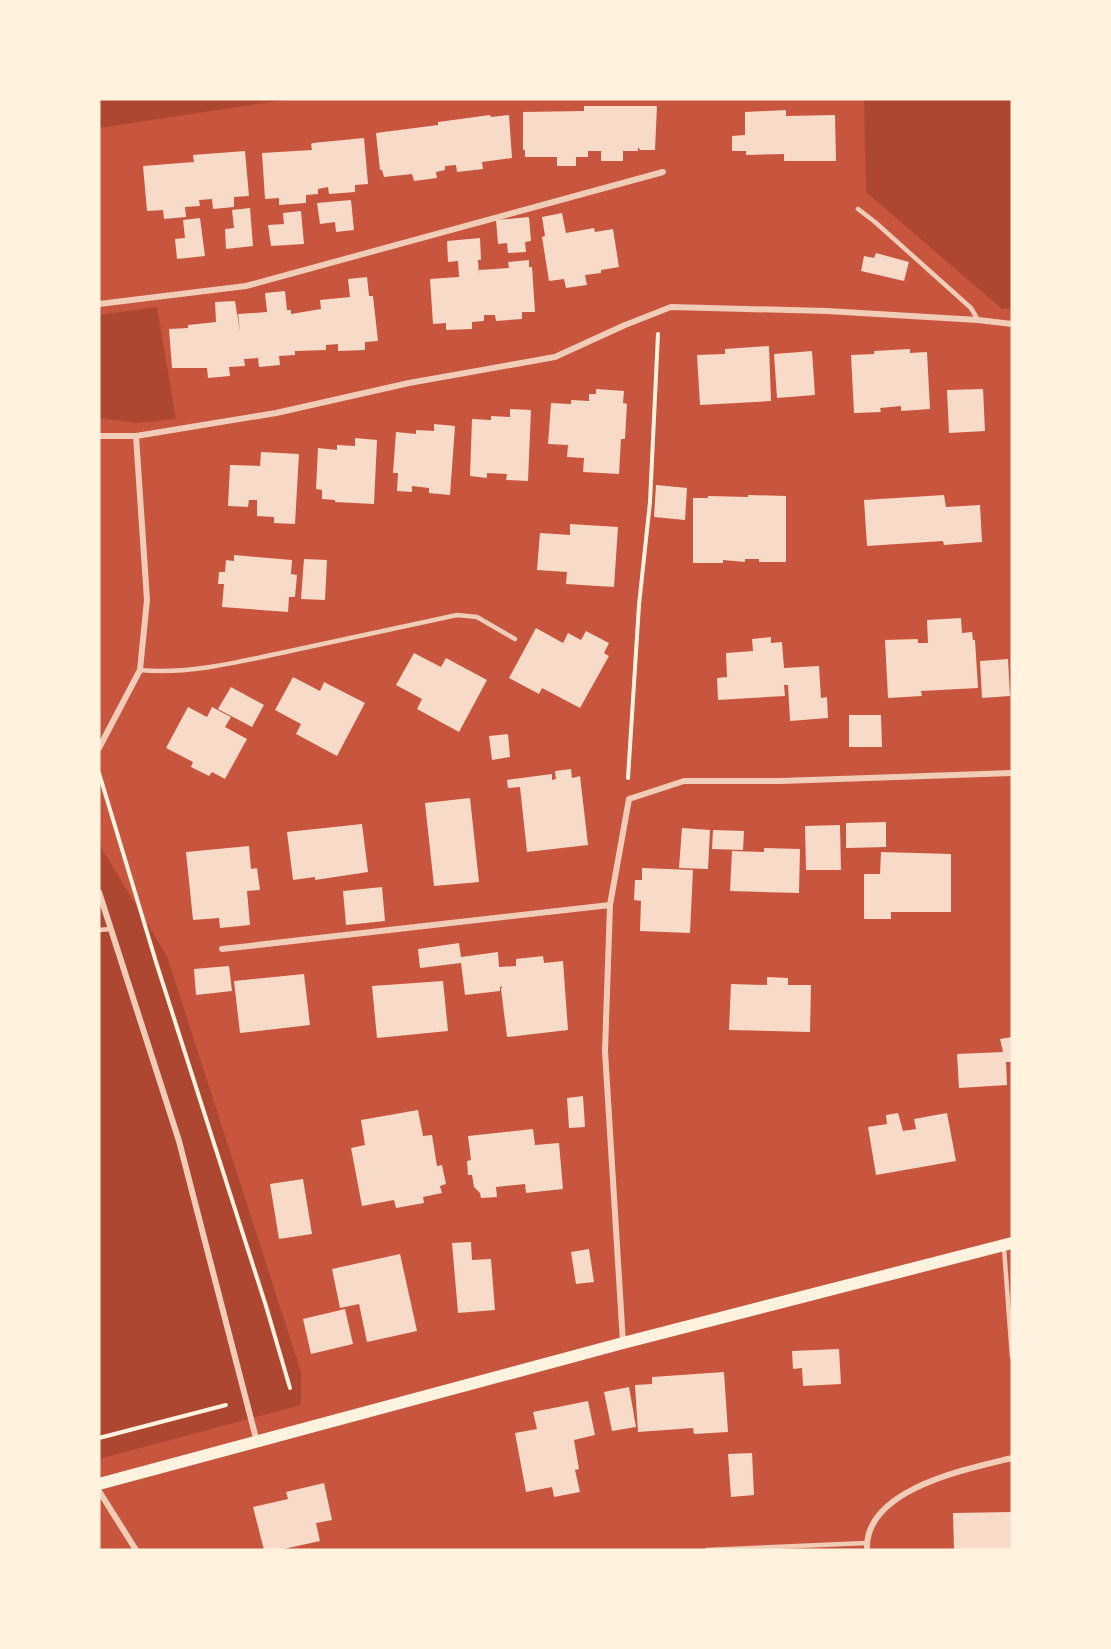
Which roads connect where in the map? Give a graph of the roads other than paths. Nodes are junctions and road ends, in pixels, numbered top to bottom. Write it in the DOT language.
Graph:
graph roads {
  1 [pos="663,172"];
  2 [pos="858,209"];
  3 [pos="99,304"];
  4 [pos="978,320"];
  5 [pos="1012,324"];
  6 [pos="99,436"];
  7 [pos="136,436"];
  8 [pos="515,639"];
  9 [pos="140,670"];
  10 [pos="99,748"];
  11 [pos="1012,773"];
  12 [pos="99,892"];
  13 [pos="610,905"];
  14 [pos="111,929"];
  15 [pos="99,930"];
  16 [pos="222,949"];
  17 [pos="1008,1244"];
  18 [pos="623,1343"];
  19 [pos="1012,1357"];
  20 [pos="257,1443"];
  21 [pos="1012,1458"];
  22 [pos="99,1484"];
  23 [pos="99,1491"];
  24 [pos="867,1546"];
  25 [pos="136,1550"];
  26 [pos="707,1550"];
  1 -- 3 [label="street"];
  2 -- 4 [label="lane"];
  4 -- 5 [label="street"];
  4 -- 7 [label="street"];
  6 -- 7 [label="street"];
  7 -- 9 [label="street"];
  8 -- 9 [label="lane"];
  9 -- 10 [label="street"];
  11 -- 13 [label="street"];
  12 -- 14 [label="street"];
  13 -- 16 [label="street"];
  13 -- 18 [label="street"];
  14 -- 15 [label="lane"];
  14 -- 20 [label="street"];
  17 -- 18 [label="main road"];
  17 -- 19 [label="lane"];
  18 -- 20 [label="main road"];
  20 -- 22 [label="main road"];
  21 -- 24 [label="street"];
  23 -- 25 [label="street"];
  24 -- 26 [label="lane"];
}
